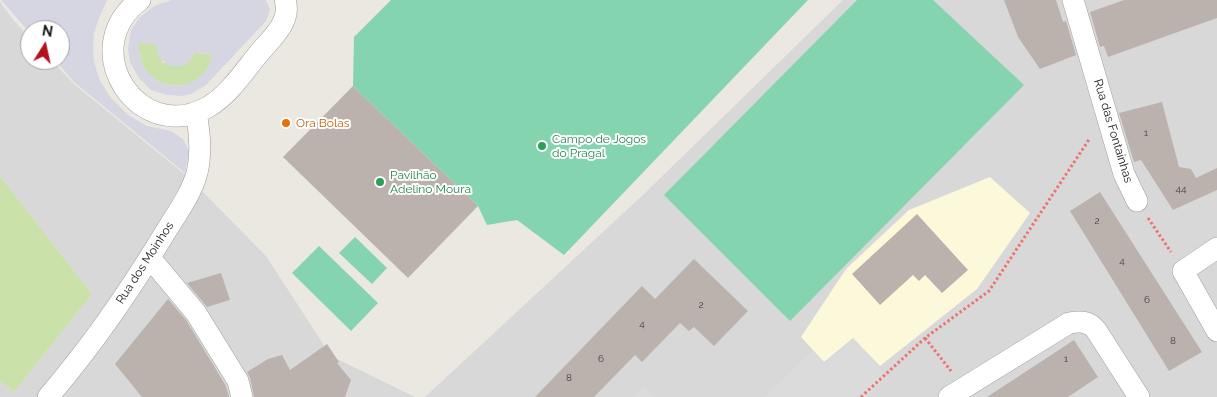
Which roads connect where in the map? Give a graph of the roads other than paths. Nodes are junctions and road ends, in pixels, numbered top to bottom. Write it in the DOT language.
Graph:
graph roads {
  1 [pos="140,0"];
  2 [pos="285,0"];
  3 [pos="1073,0"];
  4 [pos="196,112"];
  5 [pos="1137,201"];
  6 [pos="1217,248"];
  7 [pos="150,258"];
  8 [pos="1217,331"];
  9 [pos="956,392"];
  10 [pos="48,397"];
  11 [pos="242,397"];
  12 [pos="1139,397"];
  1 -- 4 [label="street"];
  2 -- 4 [label="street"];
  3 -- 5 [label="street, Rua das Fontaínhas"];
  4 -- 7 [label="street, Rua dos Moinhos"];
  6 -- 8 [label="street"];
  7 -- 10 [label="street, Rua dos Moinhos"];
  7 -- 11 [label="street"];
  9 -- 12 [label="street"];
}
